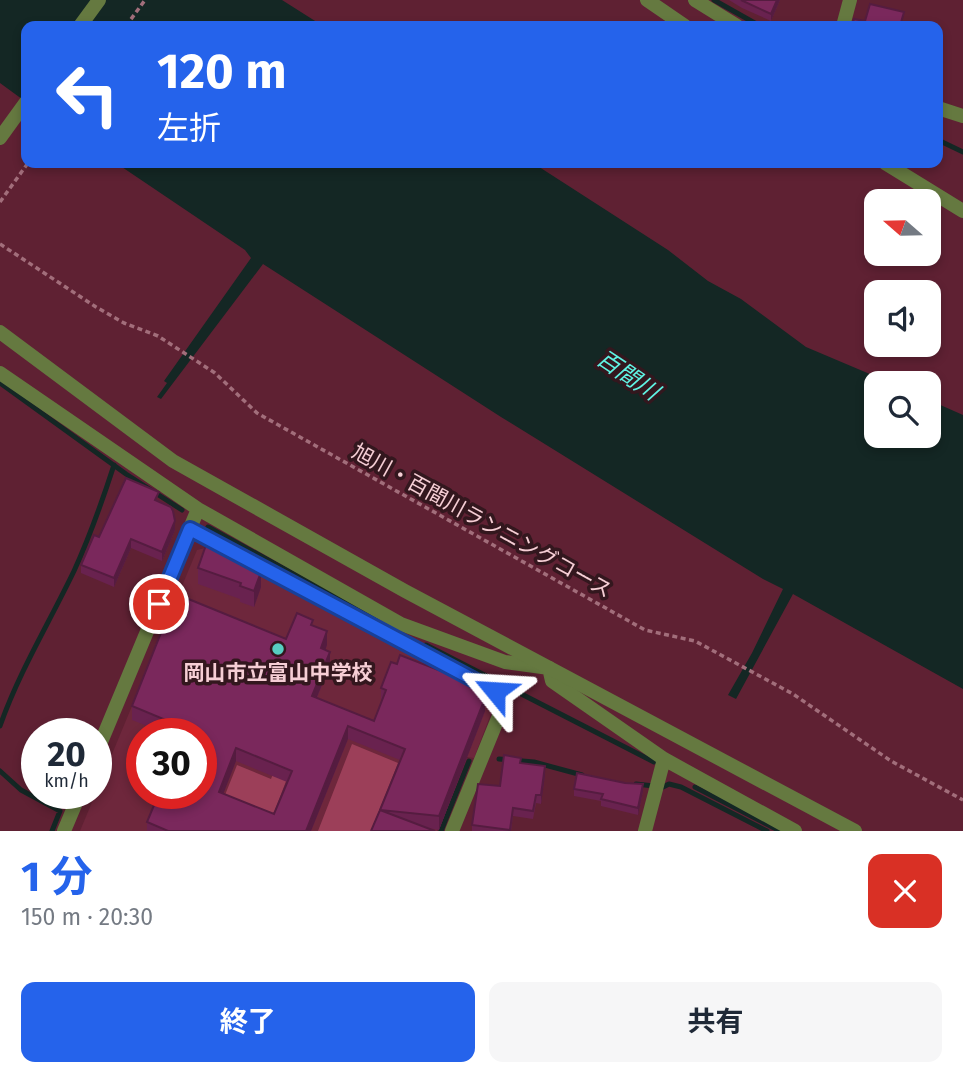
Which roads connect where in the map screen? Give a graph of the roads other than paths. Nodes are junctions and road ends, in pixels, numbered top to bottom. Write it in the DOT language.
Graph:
graph roads {
  1 [pos="99,0"];
  2 [pos="647,0"];
  3 [pos="695,0"];
  4 [pos="850,0"];
  5 [pos="84,21"];
  6 [pos="678,21"];
  7 [pos="729,21"];
  8 [pos="845,21"];
  9 [pos="21,109"];
  10 [pos="943,110"];
  11 [pos="963,117"];
  12 [pos="0,138"];
  13 [pos="893,168"];
  14 [pos="903,168"];
  15 [pos="908,177"];
  16 [pos="963,211"];
  17 [pos="0,332"];
  18 [pos="0,373"];
  19 [pos="198,509"];
  20 [pos="190,529"];
  21 [pos="401,624"];
  22 [pos="394,638"];
  23 [pos="549,668"];
  24 [pos="111,718"];
  25 [pos="664,760"];
  26 [pos="73,809"];
  27 [pos="64,831"];
  28 [pos="452,831"];
  29 [pos="645,831"];
  30 [pos="794,831"];
  31 [pos="855,831"];
  1 -- 5 [label="street"];
  2 -- 6 [label="street"];
  3 -- 7 [label="street"];
  4 -- 8 [label="street"];
  9 -- 12 [label="street"];
  10 -- 11 [label="street"];
  13 -- 15 [label="street"];
  14 -- 15 [label="street"];
  15 -- 16 [label="street"];
  17 -- 23 [label="street"];
  18 -- 19 [label="street"];
  19 -- 20 [label="street"];
  19 -- 21 [label="street"];
  20 -- 22 [label="street"];
  20 -- 24 [label="street"];
  21 -- 22 [label="street"];
  21 -- 23 [label="street"];
  22 -- 28 [label="street"];
  23 -- 25 [label="street"];
  23 -- 31 [label="street"];
  25 -- 29 [label="street"];
  25 -- 30 [label="street"];
  26 -- 27 [label="street"];
}
